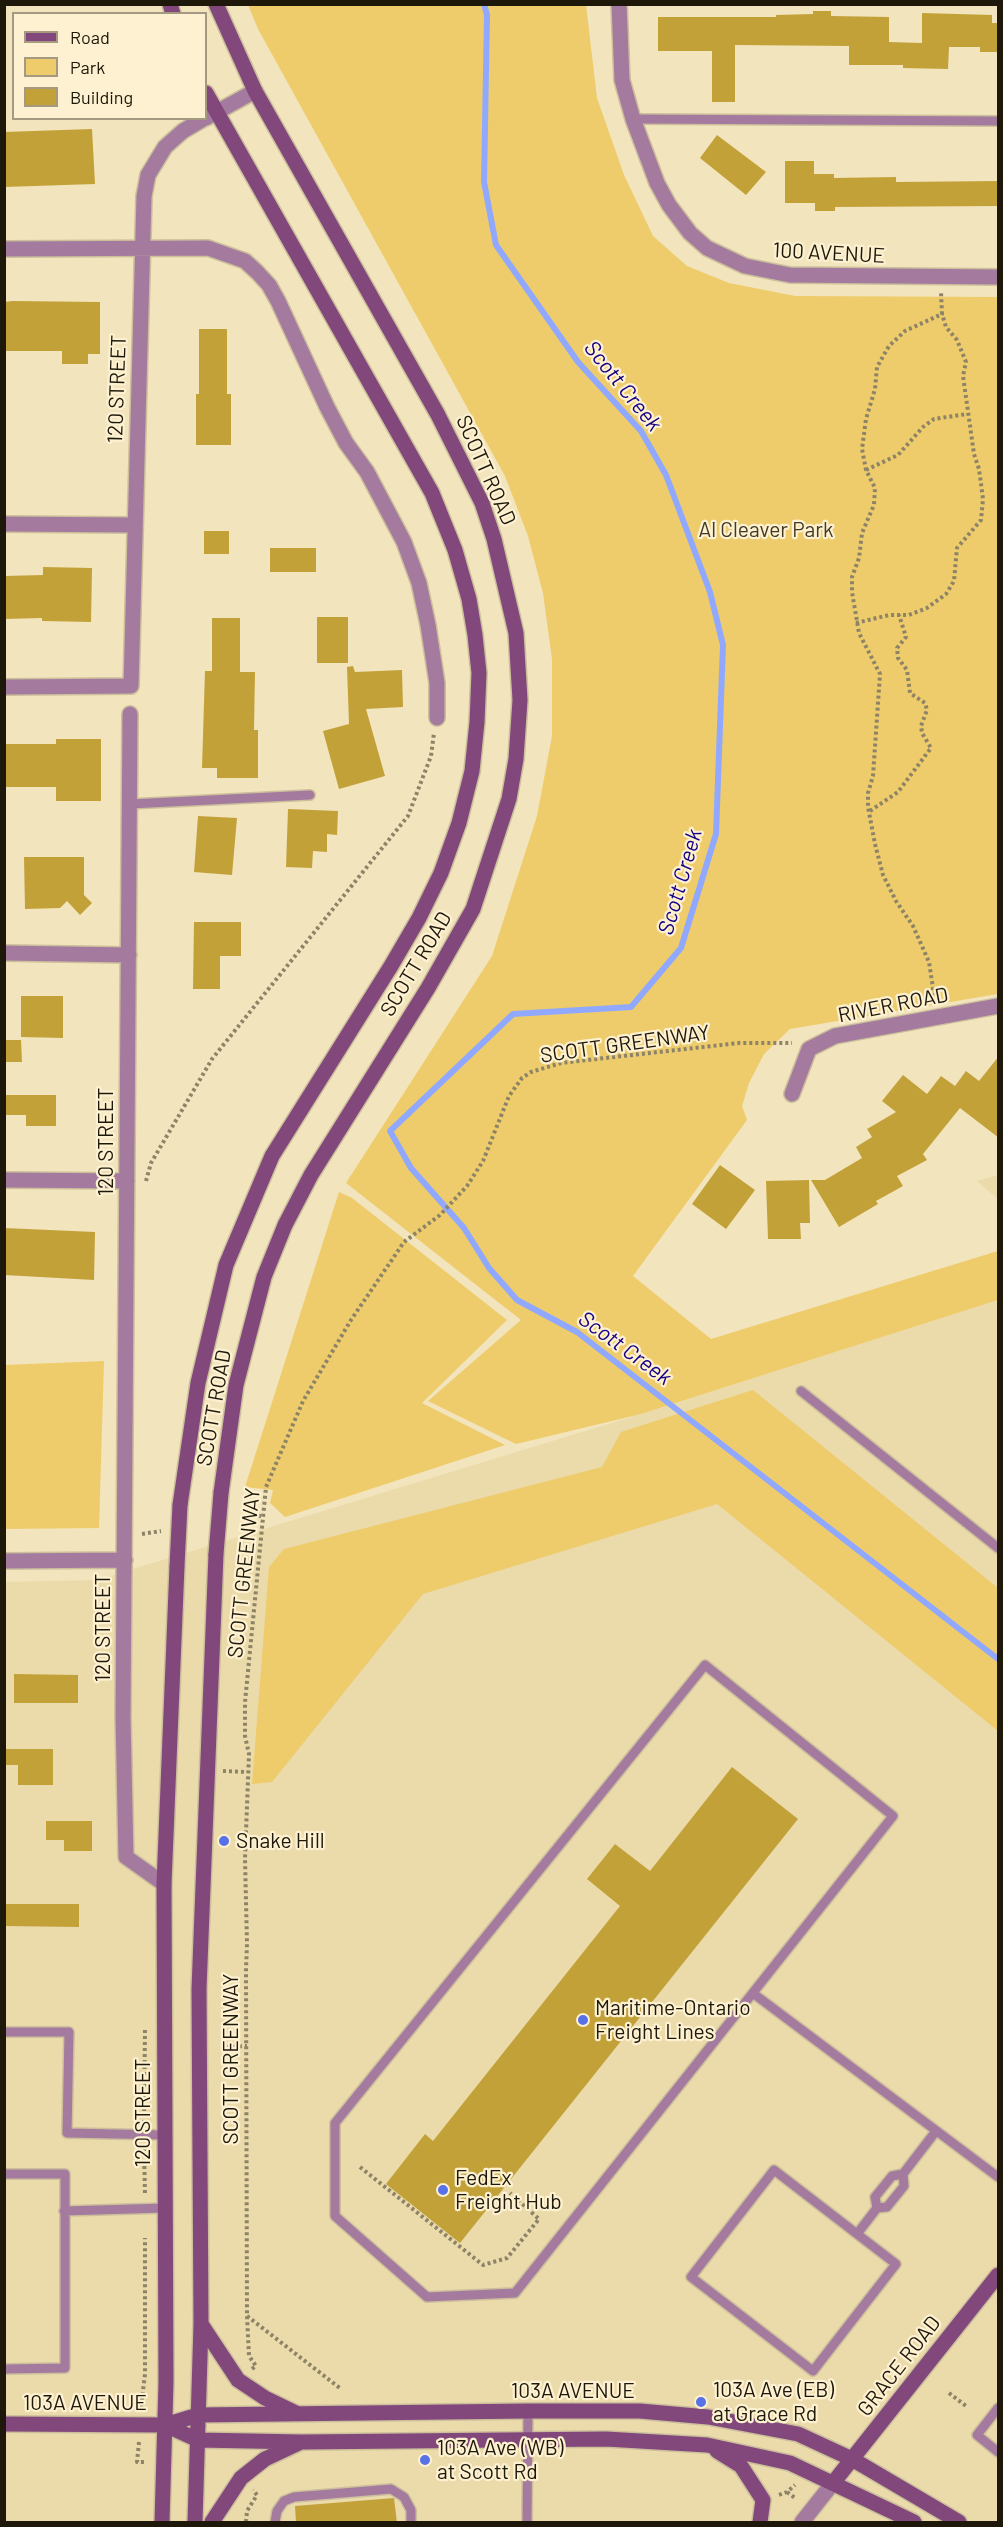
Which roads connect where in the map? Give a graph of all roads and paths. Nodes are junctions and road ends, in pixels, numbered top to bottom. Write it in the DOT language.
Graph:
graph roads {
  1 [pos="216,4"];
  2 [pos="619,4"];
  3 [pos="255,91"];
  4 [pos="207,101"];
  5 [pos="209,116"];
  6 [pos="633,119"];
  7 [pos="202,120"];
  8 [pos="999,122"];
  9 [pos="143,247"];
  10 [pos="4,249"];
  11 [pos="999,277"];
  12 [pos="940,288"];
  13 [pos="942,314"];
  14 [pos="968,414"];
  15 [pos="866,470"];
  16 [pos="4,524"];
  17 [pos="134,525"];
  18 [pos="899,615"];
  19 [pos="856,623"];
  20 [pos="4,687"];
  21 [pos="130,714"];
  22 [pos="437,718"];
  23 [pos="310,795"];
  24 [pos="130,804"];
  25 [pos="870,811"];
  26 [pos="4,954"];
  27 [pos="129,955"];
  28 [pos="932,1003"];
  29 [pos="999,1006"];
  30 [pos="782,1042"];
  31 [pos="792,1094"];
  32 [pos="4,1180"];
  33 [pos="127,1181"];
  34 [pos="146,1181"];
  35 [pos="801,1391"];
  36 [pos="246,1515"];
  37 [pos="262,1516"];
  38 [pos="161,1531"];
  39 [pos="142,1534"];
  40 [pos="999,1548"];
  41 [pos="125,1560"];
  42 [pos="4,1561"];
  43 [pos="164,1884"];
  44 [pos="754,1994"];
  45 [pos="4,2032"];
  46 [pos="247,2046"];
  47 [pos="227,2047"];
  48 [pos="936,2131"];
  49 [pos="164,2135"];
  50 [pos="360,2167"];
  51 [pos="4,2174"];
  52 [pos="903,2174"];
  53 [pos="999,2177"];
  54 [pos="510,2193"];
  55 [pos="165,2208"];
  56 [pos="877,2208"];
  57 [pos="64,2211"];
  58 [pos="857,2234"];
  59 [pos="999,2275"];
  60 [pos="247,2316"];
  61 [pos="201,2324"];
  62 [pos="4,2369"];
  63 [pos="249,2372"];
  64 [pos="341,2389"];
  65 [pos="949,2393"];
  66 [pos="966,2406"];
  67 [pos="999,2408"];
  68 [pos="528,2411"];
  69 [pos="198,2415"];
  70 [pos="302,2415"];
  71 [pos="4,2424"];
  72 [pos="165,2424"];
  73 [pos="198,2440"];
  74 [pos="528,2440"];
  75 [pos="302,2442"];
  76 [pos="707,2445"];
  77 [pos="999,2452"];
  78 [pos="852,2459"];
  79 [pos="800,2480"];
  80 [pos="832,2483"];
  81 [pos="251,2488"];
  82 [pos="787,2492"];
  83 [pos="777,2496"];
  84 [pos="795,2498"];
  85 [pos="162,2523"];
  86 [pos="195,2523"];
  87 [pos="212,2523"];
  88 [pos="246,2523"];
  89 [pos="275,2523"];
  90 [pos="411,2523"];
  91 [pos="527,2523"];
  92 [pos="760,2523"];
  93 [pos="802,2523"];
  94 [pos="914,2523"];
  95 [pos="959,2523"];
  1 -- 3 [label="main road"];
  2 -- 6 [label="street, 100 AVENUE"];
  3 -- 5 [label="street, 120 STREET"];
  3 -- 61 [label="main road, SCOTT ROAD, bridge"];
  4 -- 5 [label="main road"];
  5 -- 43 [label="main road, SCOTT ROAD, bridge"];
  6 -- 8 [label="lane"];
  6 -- 11 [label="street, 100 AVENUE"];
  7 -- 9 [label="street, 120 STREET"];
  9 -- 10 [label="street"];
  9 -- 17 [label="street, 120 STREET"];
  9 -- 22 [label="street"];
  12 -- 13 [label="path"];
  13 -- 14 [label="path"];
  13 -- 15 [label="path"];
  14 -- 15 [label="path"];
  14 -- 18 [label="path"];
  15 -- 19 [label="path"];
  16 -- 17 [label="street"];
  17 -- 20 [label="street, 120 STREET"];
  18 -- 19 [label="path"];
  18 -- 25 [label="path"];
  19 -- 25 [label="path"];
  21 -- 24 [label="street, 120 STREET"];
  22 -- 34 [label="path"];
  23 -- 24 [label="lane"];
  24 -- 27 [label="street, 120 STREET"];
  25 -- 28 [label="path"];
  26 -- 27 [label="street"];
  27 -- 33 [label="street, 120 STREET"];
  29 -- 31 [label="street, RIVER ROAD"];
  30 -- 37 [label="path, SCOTT GREENWAY"];
  32 -- 33 [label="street"];
  33 -- 41 [label="street, 120 STREET"];
  35 -- 40 [label="lane"];
  36 -- 37 [label="path"];
  37 -- 46 [label="path, SCOTT GREENWAY"];
  38 -- 39 [label="path"];
  41 -- 42 [label="street"];
  41 -- 43 [label="street, 120 STREET"];
  43 -- 49 [label="main road, 120 STREET"];
  44 -- 44 [label="lane"];
  44 -- 48 [label="lane"];
  45 -- 49 [label="lane"];
  46 -- 47 [label="path"];
  46 -- 60 [label="path, SCOTT GREENWAY"];
  48 -- 52 [label="lane"];
  48 -- 53 [label="lane"];
  49 -- 55 [label="main road, 120 STREET"];
  50 -- 54 [label="path"];
  51 -- 57 [label="lane"];
  52 -- 56 [label="lane"];
  52 -- 56 [label="lane"];
  55 -- 57 [label="lane"];
  55 -- 72 [label="main road, 120 STREET"];
  56 -- 58 [label="lane"];
  57 -- 62 [label="lane"];
  58 -- 58 [label="lane"];
  59 -- 78 [label="main road, GRACE ROAD"];
  60 -- 63 [label="path, SCOTT GREENWAY"];
  60 -- 64 [label="path"];
  61 -- 69 [label="main road"];
  61 -- 70 [label="main road"];
  65 -- 66 [label="path"];
  67 -- 77 [label="lane"];
  68 -- 70 [label="main road, 103A AVENUE"];
  68 -- 74 [label="lane"];
  68 -- 78 [label="main road, 103A AVENUE"];
  69 -- 70 [label="main road, 103A AVENUE"];
  69 -- 72 [label="main road, 103A AVENUE"];
  69 -- 73 [label="main road"];
  71 -- 72 [label="main road, 103A AVENUE"];
  72 -- 73 [label="main road, 103A AVENUE"];
  72 -- 85 [label="main road, 120 STREET"];
  73 -- 75 [label="main road, 103A AVENUE"];
  73 -- 86 [label="main road"];
  74 -- 75 [label="main road, 103A AVENUE"];
  74 -- 76 [label="main road, 103A AVENUE"];
  74 -- 91 [label="lane"];
  75 -- 87 [label="main road"];
  76 -- 80 [label="main road, 103A AVENUE"];
  76 -- 92 [label="main road"];
  78 -- 80 [label="main road, GRACE ROAD"];
  78 -- 95 [label="main road, 103A AVENUE"];
  79 -- 82 [label="path"];
  80 -- 93 [label="street"];
  80 -- 94 [label="main road, 103A AVENUE"];
  81 -- 88 [label="path"];
  82 -- 83 [label="path"];
  82 -- 84 [label="path"];
  89 -- 90 [label="lane"];
}
